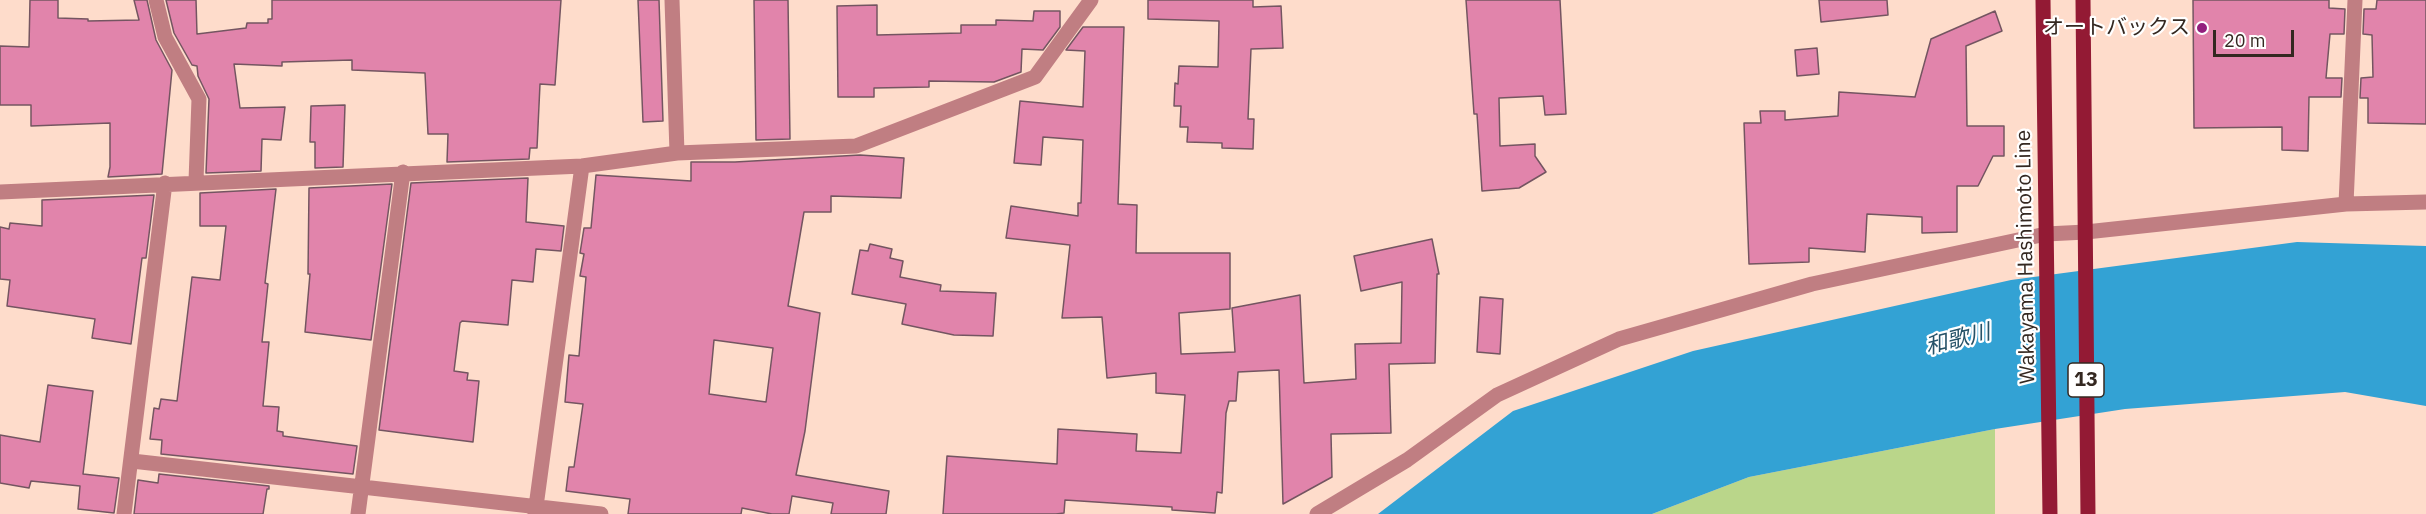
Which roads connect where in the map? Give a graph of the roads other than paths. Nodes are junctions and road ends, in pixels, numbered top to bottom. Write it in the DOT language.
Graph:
graph roads {
  1 [pos="156,0"];
  2 [pos="672,0"];
  3 [pos="1091,0"];
  4 [pos="2043,0"];
  5 [pos="2083,0"];
  6 [pos="2355,0"];
  7 [pos="677,153"];
  8 [pos="582,166"];
  9 [pos="403,172"];
  10 [pos="196,181"];
  11 [pos="165,183"];
  12 [pos="0,192"];
  13 [pos="2426,202"];
  14 [pos="2346,204"];
  15 [pos="2046,234"];
  16 [pos="2085,239"];
  17 [pos="132,461"];
  18 [pos="362,486"];
  19 [pos="535,510"];
  20 [pos="124,514"];
  21 [pos="358,514"];
  22 [pos="601,514"];
  23 [pos="1317,514"];
  24 [pos="2050,514"];
  25 [pos="2088,514"];
  1 -- 10 [label="street"];
  2 -- 7 [label="street"];
  3 -- 7 [label="street"];
  4 -- 15 [label="main road, Wakayama Hashimoto Line / 13"];
  5 -- 16 [label="main road, 13"];
  6 -- 14 [label="street"];
  7 -- 8 [label="street"];
  8 -- 9 [label="street"];
  8 -- 19 [label="street"];
  9 -- 10 [label="street"];
  9 -- 18 [label="street"];
  10 -- 11 [label="street"];
  11 -- 12 [label="street"];
  11 -- 17 [label="street"];
  13 -- 14 [label="street"];
  14 -- 16 [label="street"];
  15 -- 16 [label="street"];
  15 -- 23 [label="street"];
  15 -- 24 [label="main road, Wakayama Hashimoto Line / 13"];
  16 -- 25 [label="main road, 13"];
  17 -- 18 [label="street"];
  17 -- 20 [label="street"];
  18 -- 19 [label="street"];
  18 -- 21 [label="street"];
  19 -- 22 [label="street"];
}
